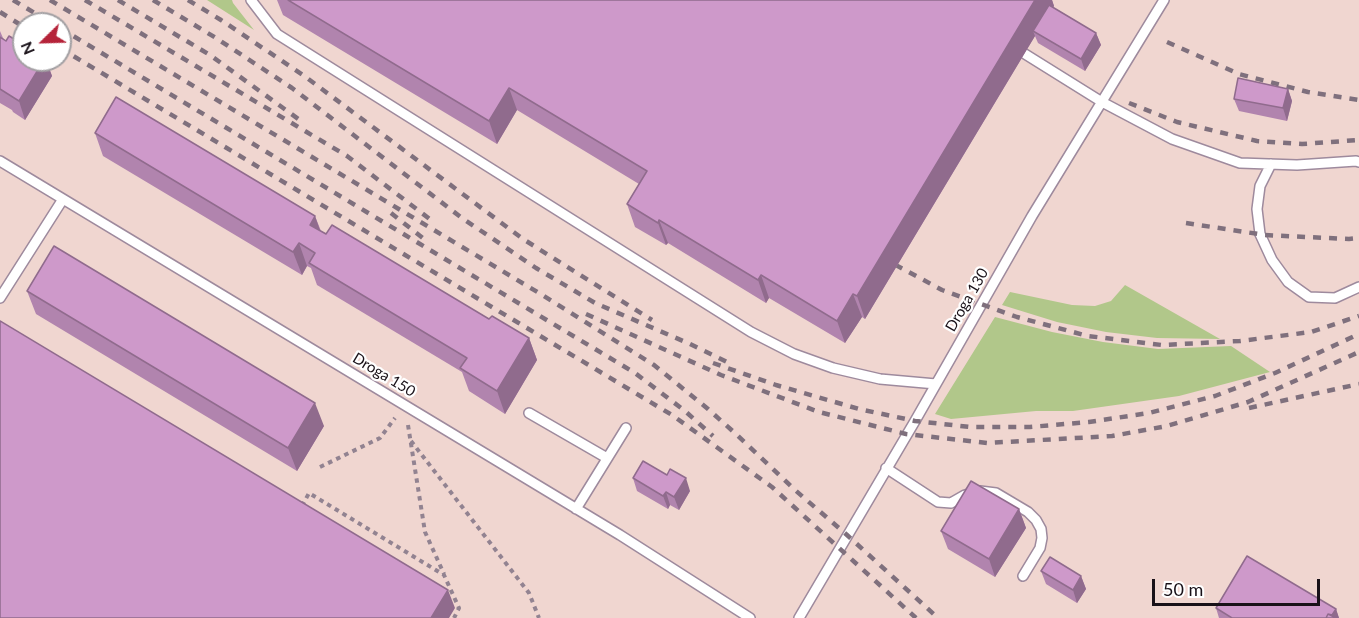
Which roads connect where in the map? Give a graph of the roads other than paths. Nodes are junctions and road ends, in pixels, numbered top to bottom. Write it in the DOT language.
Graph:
graph roads {
  1 [pos="251,0"];
  2 [pos="1164,0"];
  3 [pos="1024,54"];
  4 [pos="1102,102"];
  5 [pos="0,161"];
  6 [pos="1359,162"];
  7 [pos="1272,164"];
  8 [pos="63,199"];
  9 [pos="1359,287"];
  10 [pos="0,298"];
  11 [pos="936,384"];
  12 [pos="529,413"];
  13 [pos="626,428"];
  14 [pos="607,458"];
  15 [pos="886,468"];
  16 [pos="576,509"];
  17 [pos="1023,576"];
  18 [pos="750,618"];
  19 [pos="799,618"];
  1 -- 11 [label="lane"];
  2 -- 4 [label="lane, Droga 130"];
  3 -- 4 [label="lane"];
  4 -- 7 [label="lane"];
  4 -- 11 [label="lane, Droga 130"];
  5 -- 8 [label="lane, Droga 150"];
  6 -- 7 [label="lane"];
  7 -- 9 [label="lane"];
  8 -- 10 [label="lane"];
  8 -- 16 [label="lane, Droga 150"];
  11 -- 15 [label="lane, Droga 130"];
  12 -- 14 [label="lane"];
  13 -- 14 [label="lane"];
  14 -- 16 [label="lane"];
  15 -- 17 [label="lane"];
  15 -- 19 [label="lane, Droga 130"];
  16 -- 18 [label="lane, Droga 150"];
}
